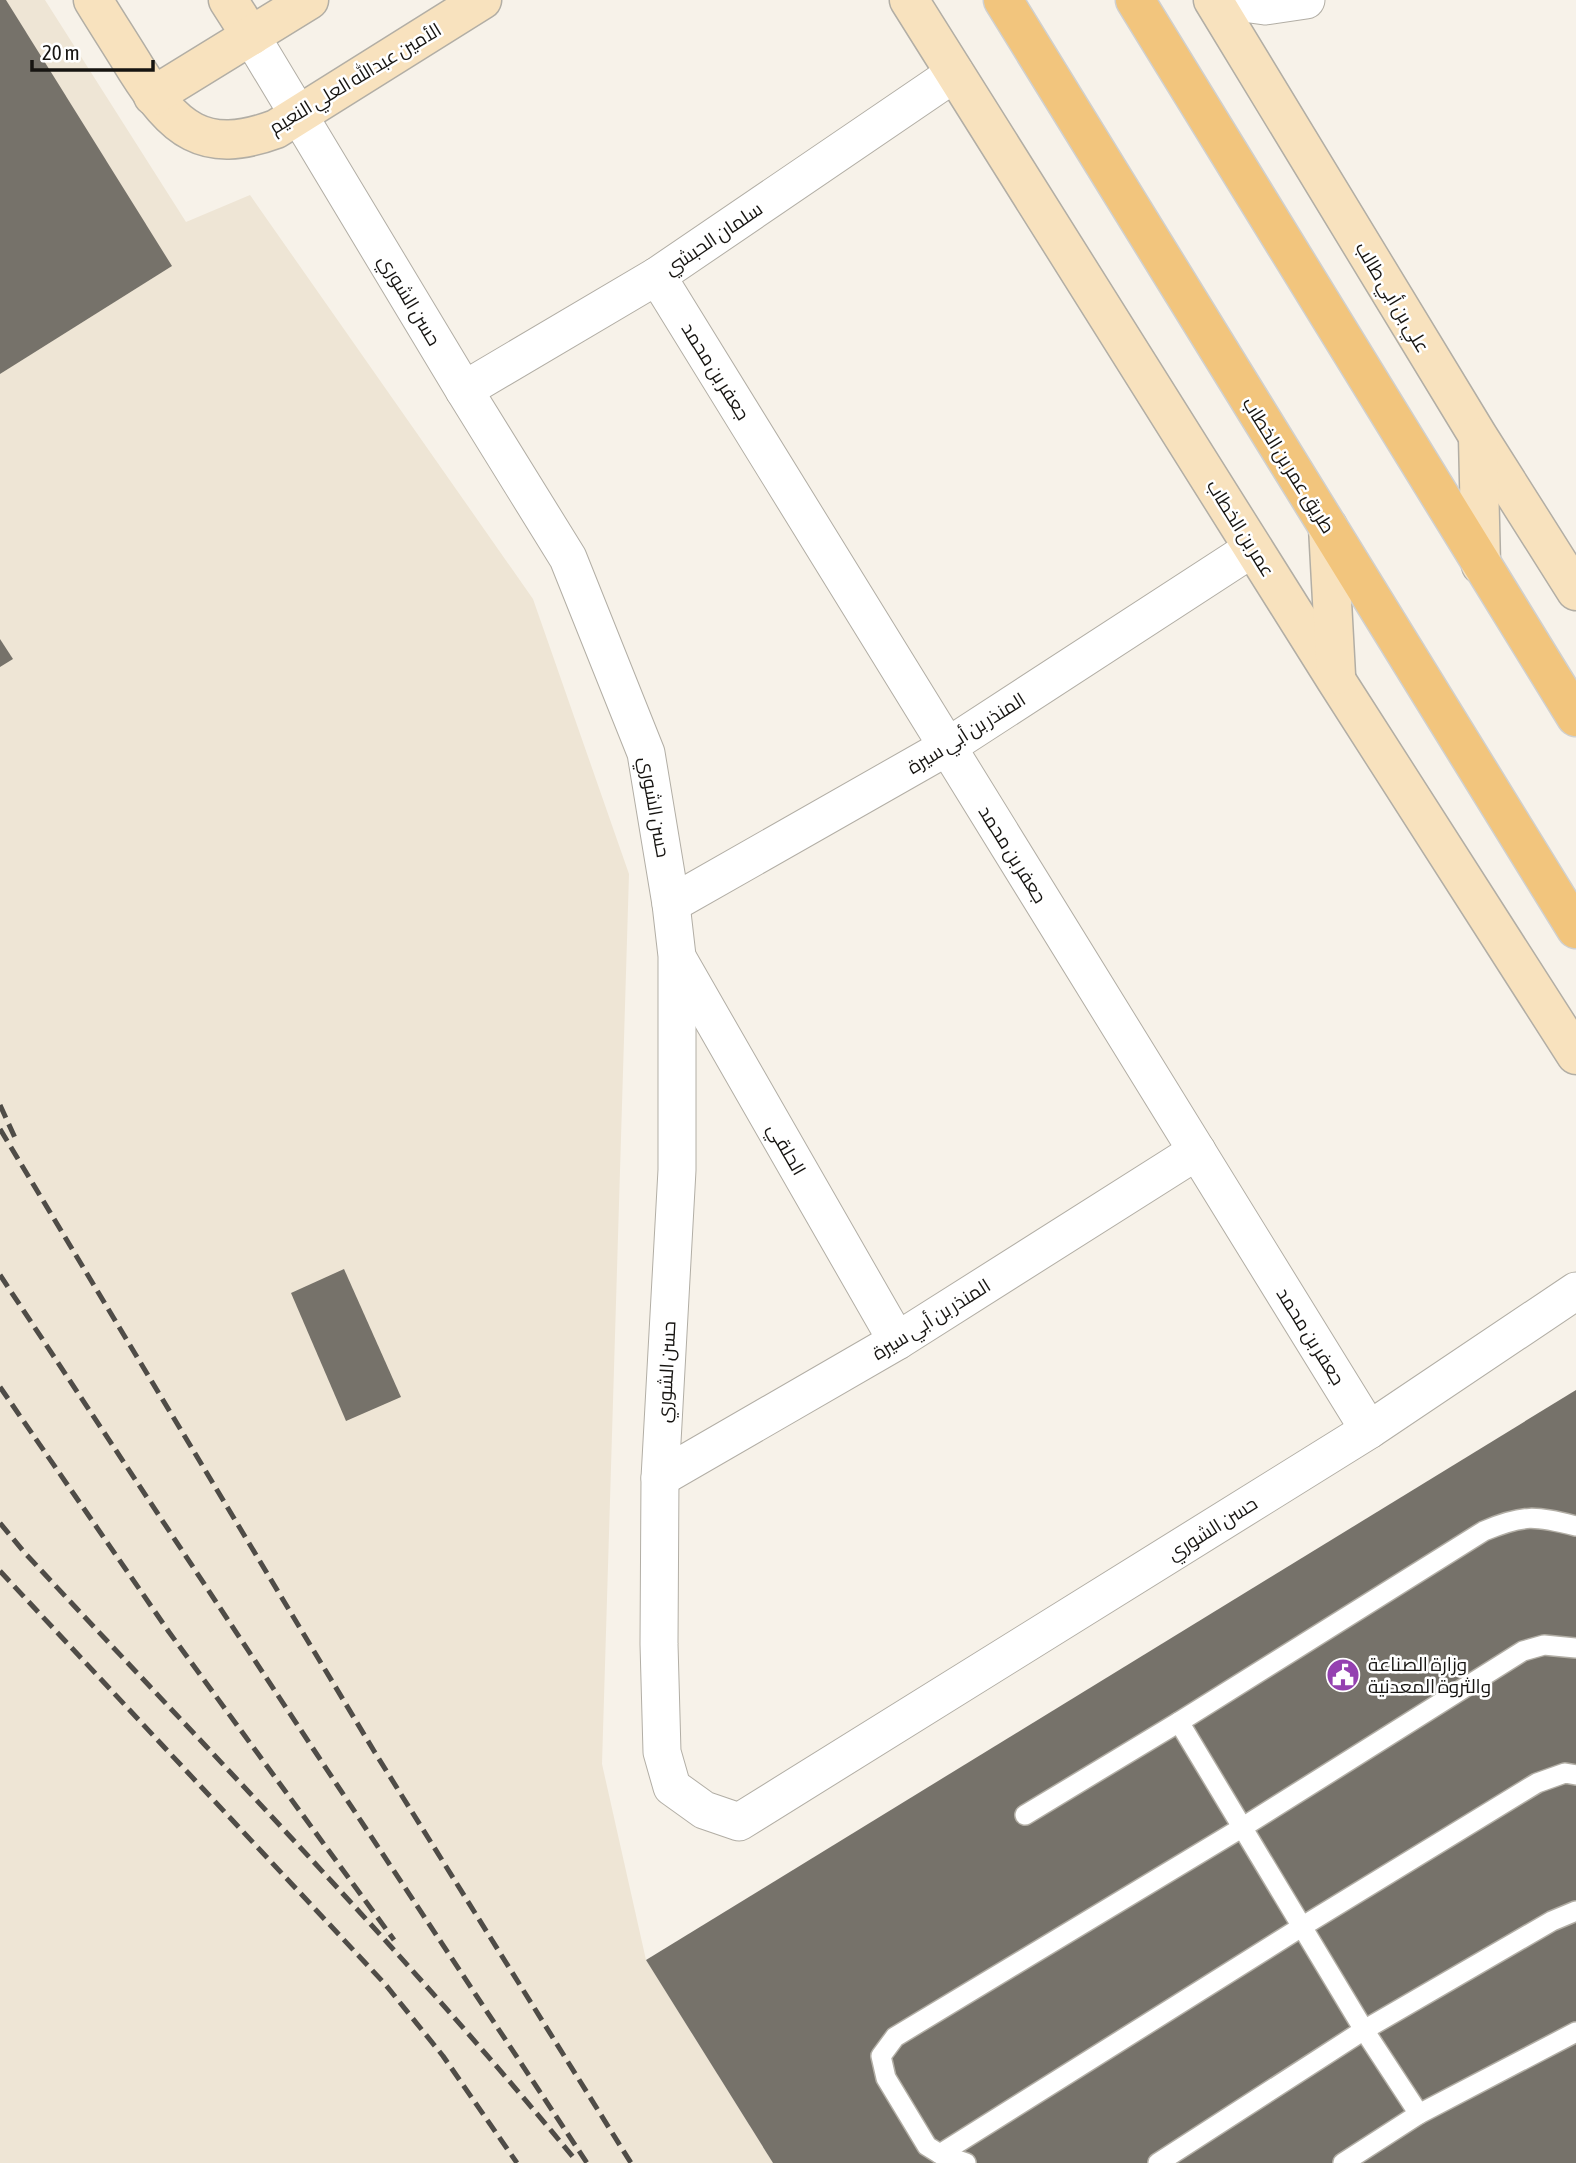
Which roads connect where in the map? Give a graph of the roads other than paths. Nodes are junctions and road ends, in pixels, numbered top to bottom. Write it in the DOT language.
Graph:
graph roads {
  1 [pos="93,0"];
  2 [pos="228,0"];
  3 [pos="309,0"];
  4 [pos="482,0"];
  5 [pos="909,0"];
  6 [pos="1003,0"];
  7 [pos="1135,0"];
  8 [pos="1213,0"];
  9 [pos="1221,0"];
  10 [pos="1306,0"];
  11 [pos="251,36"];
  12 [pos="955,73"];
  13 [pos="153,96"];
  14 [pos="299,115"];
  15 [pos="657,276"];
  16 [pos="464,390"];
  17 [pos="1478,436"];
  18 [pos="1328,527"];
  19 [pos="1253,548"];
  20 [pos="1481,565"];
  21 [pos="1576,591"];
  22 [pos="1336,680"];
  23 [pos="1576,717"];
  24 [pos="947,747"];
  25 [pos="671,904"];
  26 [pos="1576,929"];
  27 [pos="677,956"];
  28 [pos="1576,1055"];
  29 [pos="1197,1151"];
  30 [pos="1576,1291"];
  31 [pos="897,1341"];
  32 [pos="1370,1430"];
  33 [pos="660,1478"];
  34 [pos="1576,1526"];
  35 [pos="1576,1648"];
  36 [pos="1180,1722"];
  37 [pos="1576,1775"];
  38 [pos="1025,1815"];
  39 [pos="1243,1827"];
  40 [pos="1576,1911"];
  41 [pos="1303,1926"];
  42 [pos="1364,2030"];
  43 [pos="1576,2032"];
  44 [pos="1419,2114"];
  45 [pos="940,2154"];
  46 [pos="966,2163"];
  47 [pos="1158,2163"];
  48 [pos="1343,2163"];
  1 -- 13 [label="street"];
  2 -- 11 [label="street, حسن الشوري"];
  3 -- 11 [label="street"];
  4 -- 14 [label="street, الأمين عبدالله العلي النعيم"];
  5 -- 12 [label="street, عمر بن الخطاب"];
  6 -- 18 [label="main road, طريق عمر بن الخطاب"];
  7 -- 20 [label="main road"];
  8 -- 17 [label="street, علي بن أبي طالب"];
  9 -- 10 [label="street"];
  11 -- 13 [label="street"];
  11 -- 14 [label="street, حسن الشوري"];
  12 -- 15 [label="street, سلمان الحبشي"];
  12 -- 19 [label="street, عمر بن الخطاب"];
  13 -- 14 [label="street, الأمين عبدالله العلي النعيم"];
  14 -- 16 [label="street, حسن الشوري"];
  15 -- 16 [label="street, سلمان الحبشي"];
  15 -- 24 [label="street, جعفر بن محمد"];
  16 -- 25 [label="street, حسن الشوري"];
  17 -- 20 [label="street"];
  17 -- 21 [label="street, علي بن أبي طالب"];
  18 -- 22 [label="street"];
  18 -- 26 [label="main road, طريق عمر بن الخطاب"];
  19 -- 22 [label="street, عمر بن الخطاب"];
  19 -- 24 [label="street, المنذر بن أبي سيرة"];
  20 -- 23 [label="main road"];
  22 -- 28 [label="street, عمر بن الخطاب"];
  24 -- 25 [label="street, المنذر بن أبي سيرة"];
  24 -- 29 [label="street, جعفر بن محمد"];
  25 -- 27 [label="street, حسن الشوري"];
  27 -- 31 [label="street, الحلقي"];
  27 -- 33 [label="street, حسن الشوري"];
  29 -- 31 [label="street, المنذر بن أبي سيرة"];
  29 -- 32 [label="street, جعفر بن محمد"];
  30 -- 32 [label="street, حسن الشوري"];
  31 -- 33 [label="street, المنذر بن أبي سيرة"];
  32 -- 33 [label="street, حسن الشوري"];
  34 -- 36 [label="lane"];
  35 -- 39 [label="lane"];
  36 -- 38 [label="lane"];
  36 -- 39 [label="lane"];
  37 -- 41 [label="lane"];
  39 -- 41 [label="lane"];
  39 -- 45 [label="lane"];
  40 -- 42 [label="lane"];
  41 -- 42 [label="lane"];
  41 -- 45 [label="lane"];
  42 -- 44 [label="lane"];
  42 -- 47 [label="lane"];
  43 -- 44 [label="lane"];
  44 -- 48 [label="lane"];
  45 -- 46 [label="lane"];
}
